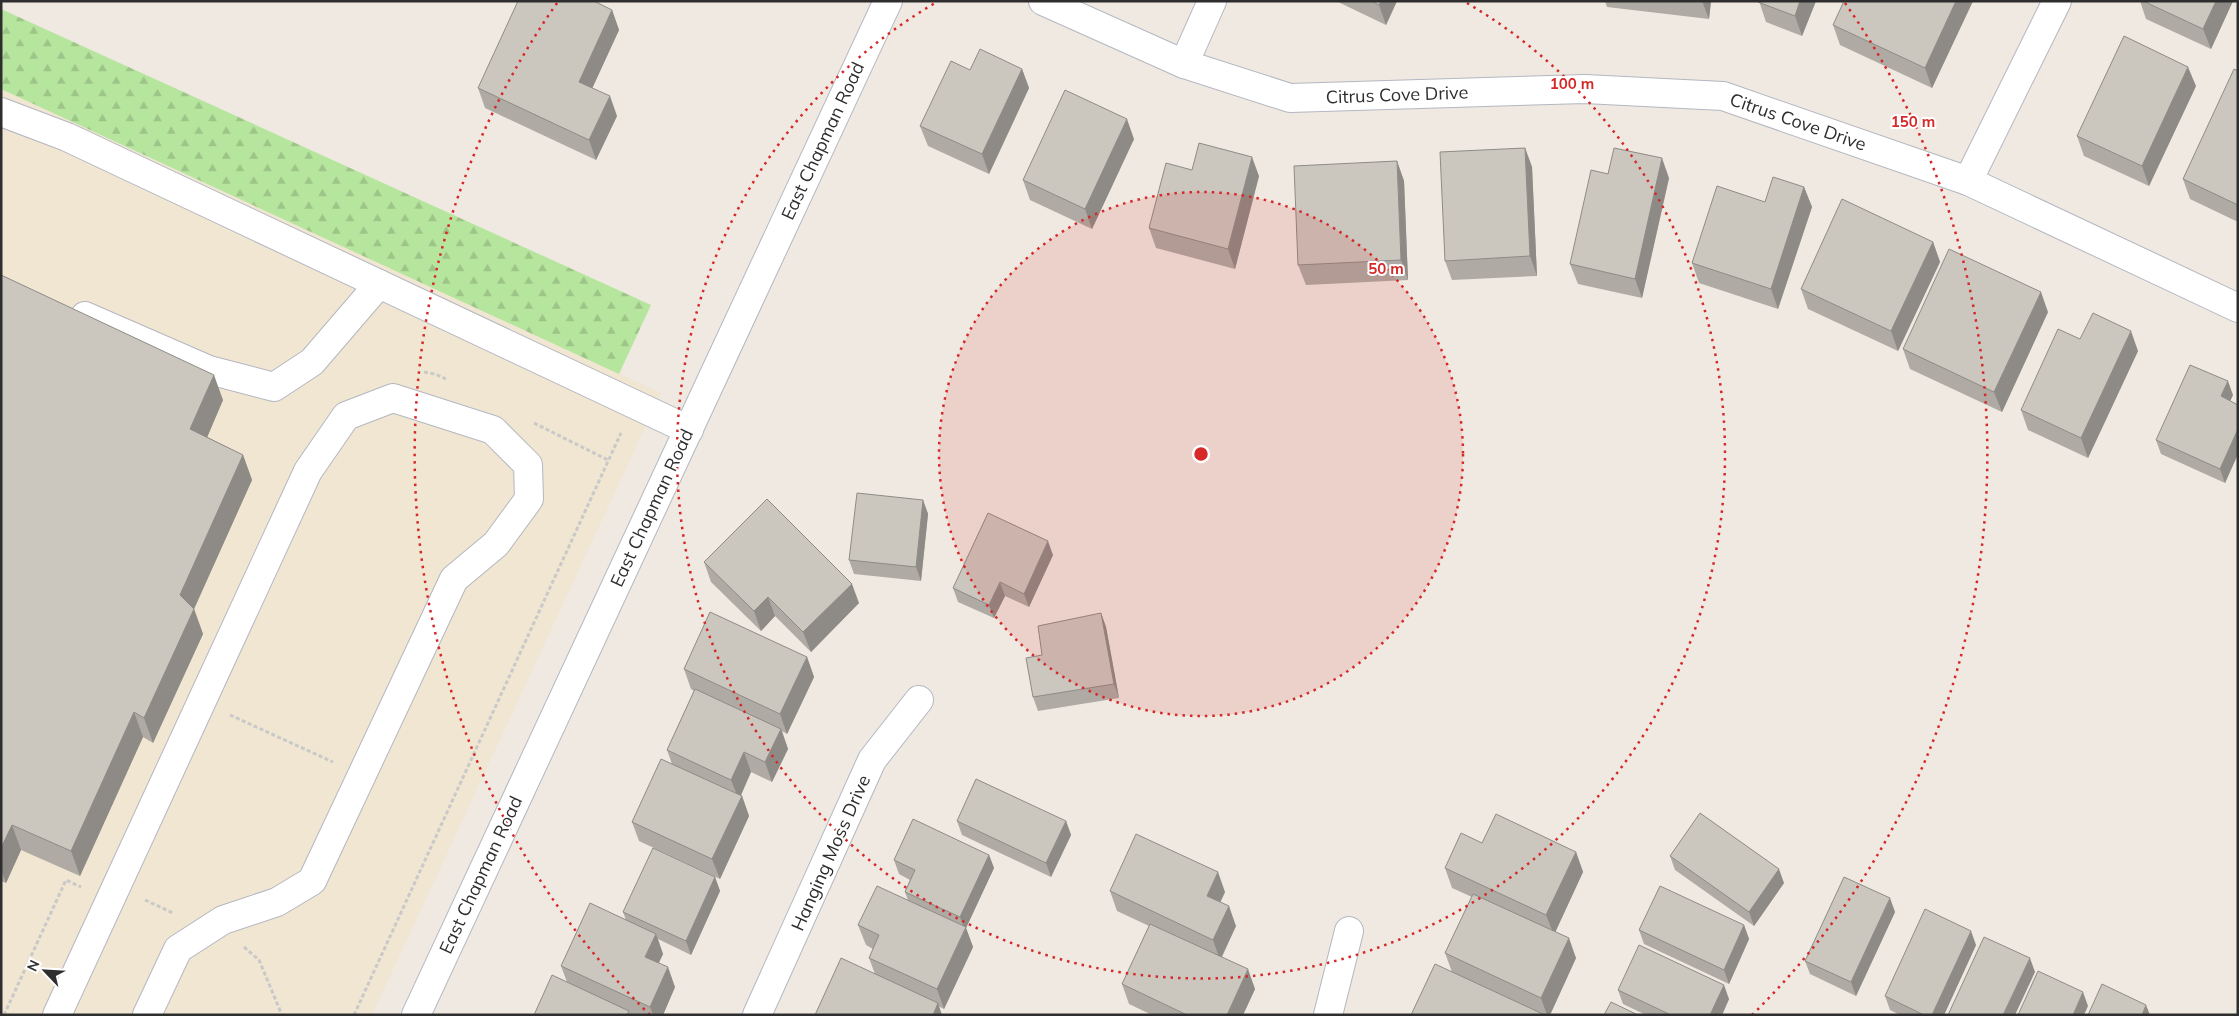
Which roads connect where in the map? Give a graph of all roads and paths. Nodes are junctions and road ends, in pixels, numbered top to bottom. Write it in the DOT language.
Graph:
graph roads {
  1 [pos="888,1"];
  2 [pos="1043,1"];
  3 [pos="1212,1"];
  4 [pos="2057,1"];
  5 [pos="1184,64"];
  6 [pos="1,112"];
  7 [pos="1968,181"];
  8 [pos="379,284"];
  9 [pos="64,306"];
  10 [pos="2238,308"];
  11 [pos="634,404"];
  12 [pos="689,430"];
  13 [pos="918,700"];
  14 [pos="202,702"];
  15 [pos="361,774"];
  16 [pos="1349,930"];
  17 [pos="57,1015"];
  18 [pos="148,1015"];
  19 [pos="354,1015"];
  20 [pos="416,1015"];
  21 [pos="757,1015"];
  22 [pos="1328,1015"];
  1 -- 12 [label="street, East Chapman Road"];
  2 -- 5 [label="street, Citrus Cove Drive"];
  3 -- 5 [label="street"];
  4 -- 7 [label="street"];
  5 -- 7 [label="street, Citrus Cove Drive"];
  6 -- 8 [label="street"];
  7 -- 10 [label="street, Citrus Cove Drive"];
  8 -- 9 [label="street"];
  8 -- 11 [label="street"];
  11 -- 12 [label="street"];
  11 -- 19 [label="path"];
  12 -- 20 [label="street, East Chapman Road"];
  13 -- 21 [label="street, Hanging Moss Drive"];
  14 -- 15 [label="path"];
  14 -- 15 [label="street"];
  14 -- 17 [label="street"];
  15 -- 18 [label="street"];
  16 -- 22 [label="street"];
}
